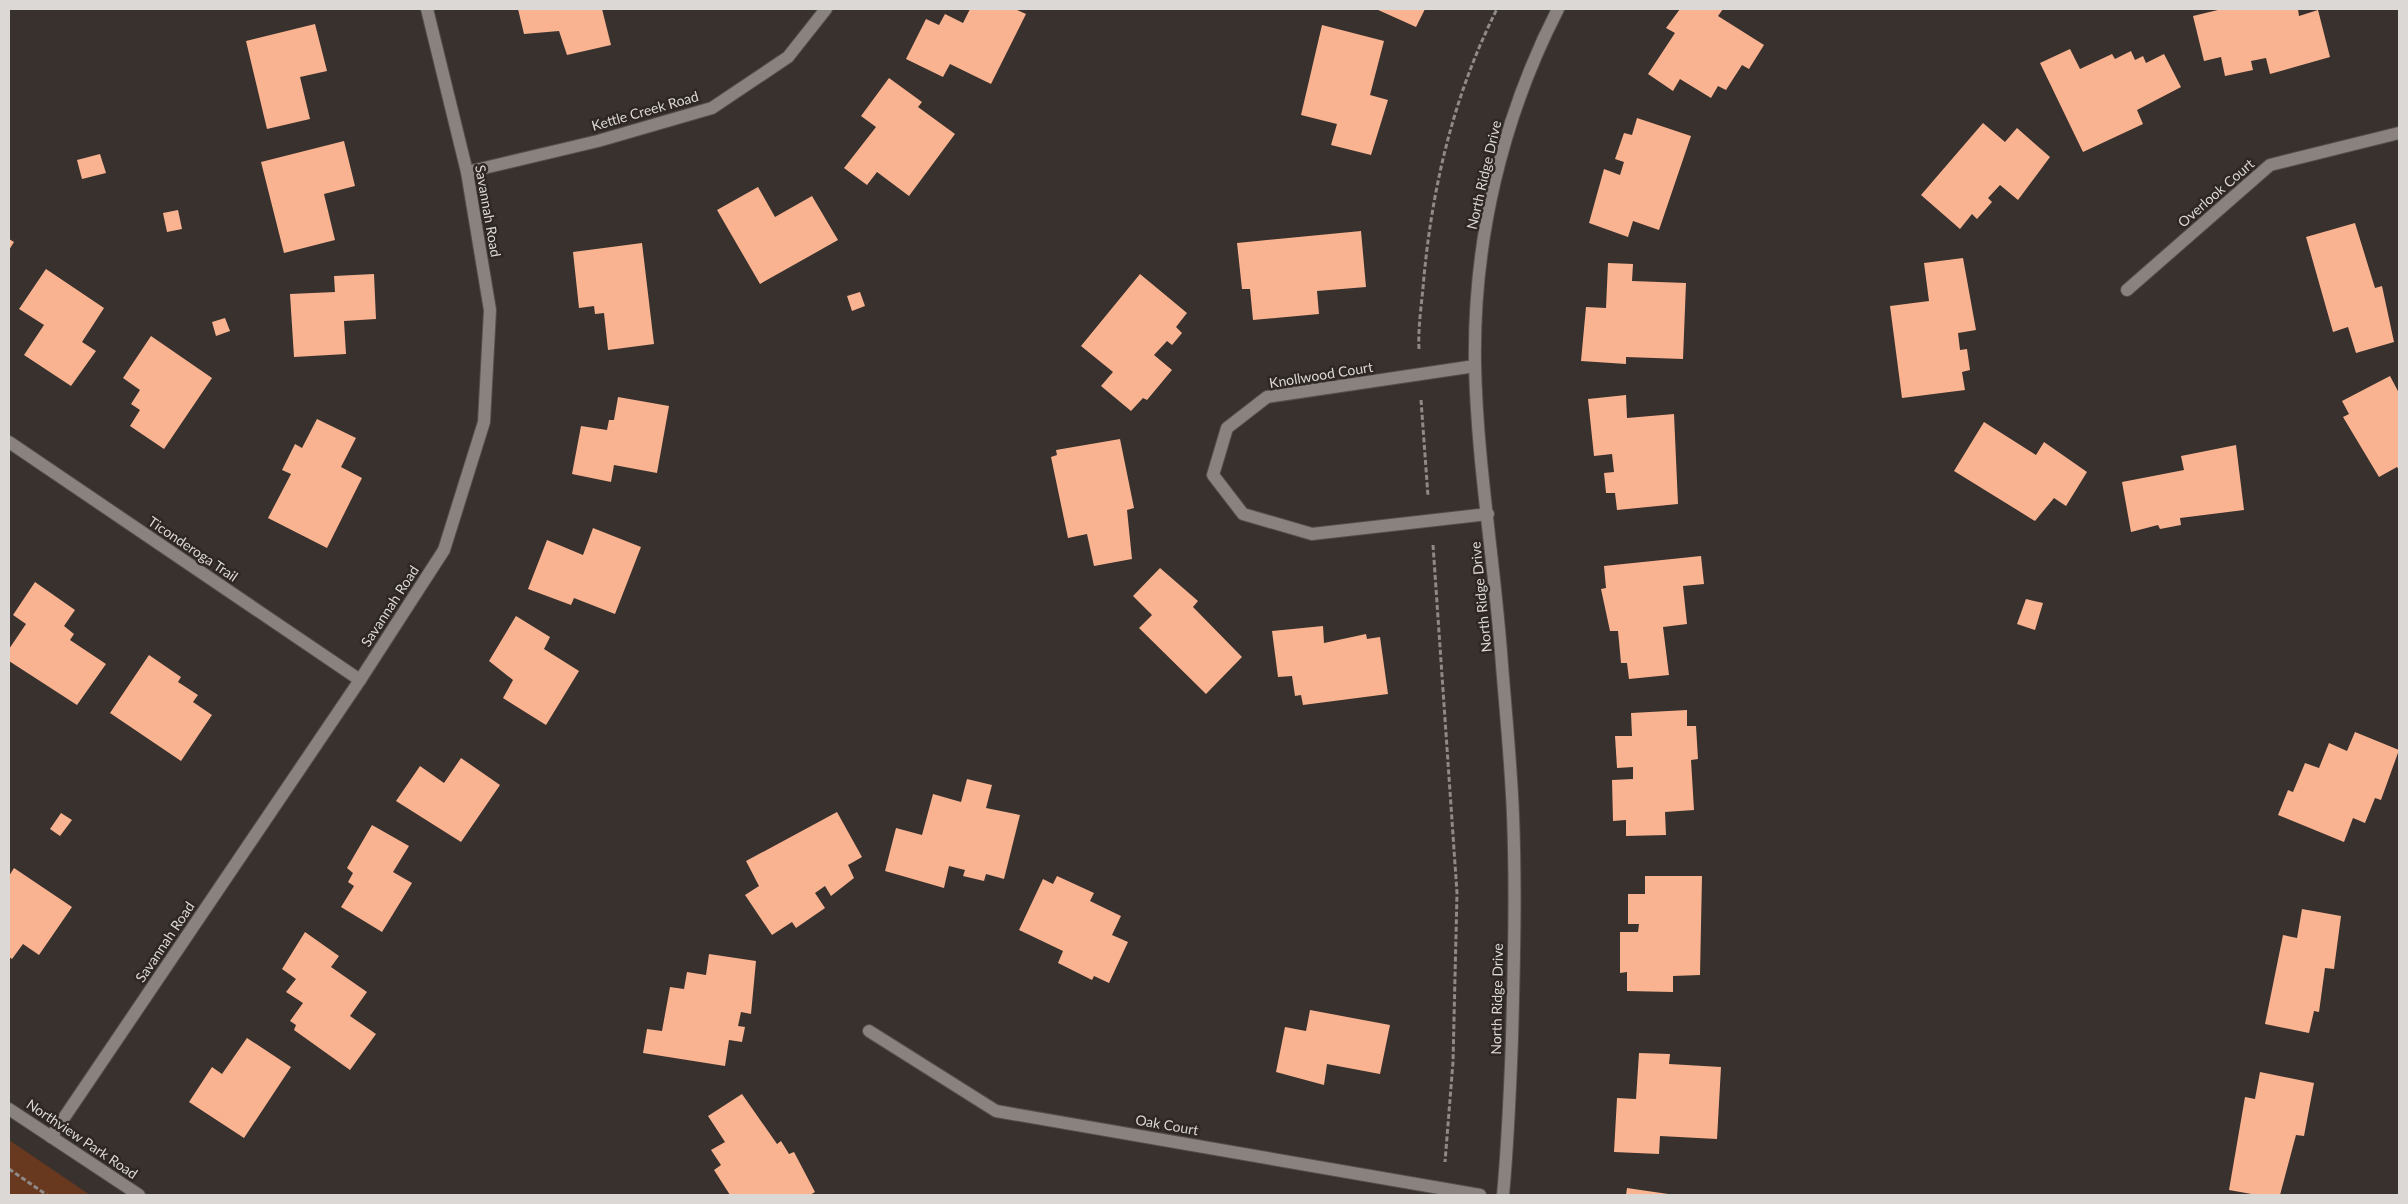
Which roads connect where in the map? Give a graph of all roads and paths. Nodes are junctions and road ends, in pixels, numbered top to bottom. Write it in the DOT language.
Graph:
graph roads {
  1 [pos="426,9"];
  2 [pos="826,9"];
  3 [pos="1497,9"];
  4 [pos="1558,9"];
  5 [pos="2399,133"];
  6 [pos="467,172"];
  7 [pos="2127,290"];
  8 [pos="1475,366"];
  9 [pos="1420,375"];
  10 [pos="9,442"];
  11 [pos="1488,514"];
  12 [pos="1430,521"];
  13 [pos="360,680"];
  14 [pos="869,1032"];
  15 [pos="9,1109"];
  16 [pos="50,1137"];
  17 [pos="9,1169"];
  18 [pos="1442,1189"];
  19 [pos="47,1195"];
  20 [pos="139,1195"];
  21 [pos="1480,1195"];
  22 [pos="1502,1195"];
  1 -- 6 [label="street, Savannah Road"];
  2 -- 6 [label="street, Kettle Creek Road"];
  3 -- 9 [label="path"];
  4 -- 8 [label="street, North Ridge Drive"];
  5 -- 7 [label="street, Overlook Court"];
  6 -- 13 [label="street, Savannah Road"];
  8 -- 9 [label="street, Knollwood Court"];
  8 -- 11 [label="street, North Ridge Drive"];
  9 -- 12 [label="path"];
  9 -- 12 [label="street, Knollwood Court"];
  10 -- 13 [label="street, Ticonderoga Trail"];
  11 -- 12 [label="street, Knollwood Court"];
  11 -- 22 [label="street, North Ridge Drive"];
  12 -- 18 [label="path"];
  13 -- 16 [label="street, Savannah Road"];
  14 -- 18 [label="street, Oak Court"];
  15 -- 16 [label="street, Northview Park Road"];
  16 -- 20 [label="street, Northview Park Road"];
  17 -- 19 [label="path"];
  18 -- 21 [label="street, Oak Court"];
}
